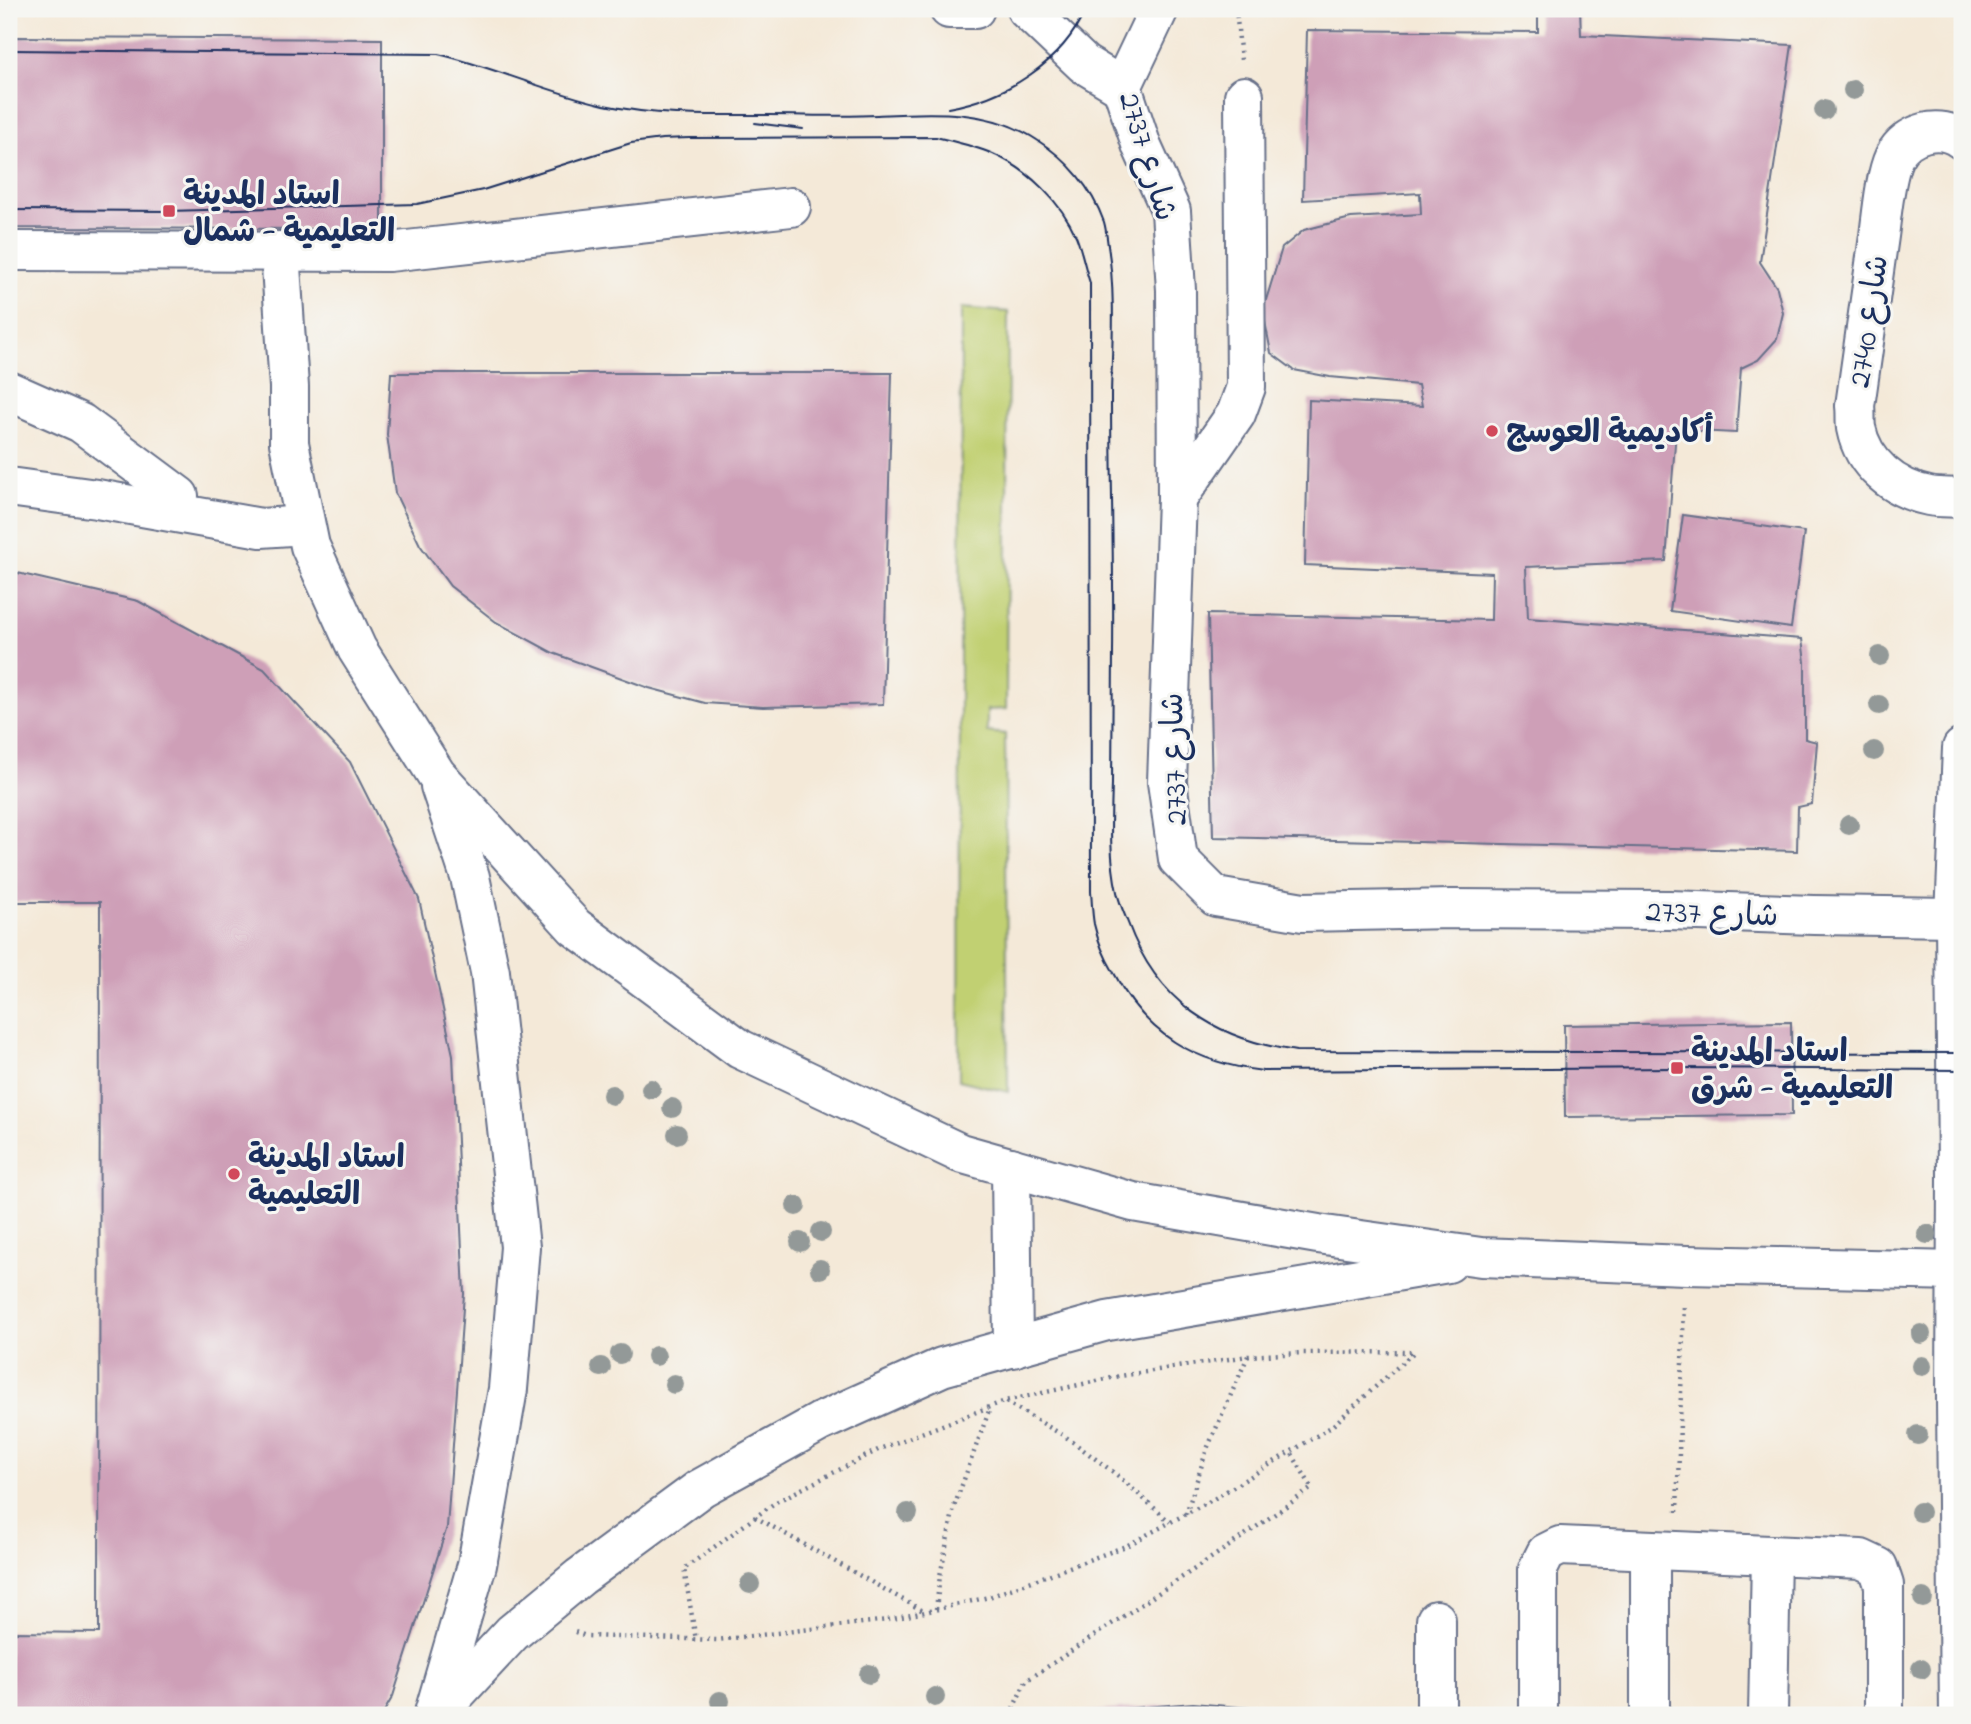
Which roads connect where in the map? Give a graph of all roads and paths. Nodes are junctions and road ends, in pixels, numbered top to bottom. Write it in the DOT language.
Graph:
graph roads {
  1 [pos="949,9"];
  2 [pos="975,9"];
  3 [pos="1027,9"];
  4 [pos="1159,9"];
  5 [pos="1236,9"];
  6 [pos="1122,88"];
  7 [pos="1244,96"];
  8 [pos="1962,140"];
  9 [pos="791,207"];
  10 [pos="9,251"];
  11 [pos="280,251"];
  12 [pos="9,391"];
  13 [pos="9,487"];
  14 [pos="179,496"];
  15 [pos="1962,498"];
  16 [pos="1177,499"];
  17 [pos="305,525"];
  18 [pos="1962,748"];
  19 [pos="436,775"];
  20 [pos="1955,917"];
  21 [pos="1011,1167"];
  22 [pos="1481,1257"];
  23 [pos="1686,1265"];
  24 [pos="1957,1271"];
  25 [pos="1013,1348"];
  26 [pos="1248,1356"];
  27 [pos="1005,1401"];
  28 [pos="990,1407"];
  29 [pos="1291,1452"];
  30 [pos="1185,1515"];
  31 [pos="755,1517"];
  32 [pos="1170,1522"];
  33 [pos="1663,1550"];
  34 [pos="1771,1555"];
  35 [pos="936,1609"];
  36 [pos="925,1612"];
  37 [pos="531,1617"];
  38 [pos="1436,1620"];
  39 [pos="696,1640"];
  40 [pos="434,1715"];
  41 [pos="1010,1715"];
  42 [pos="1436,1715"];
  43 [pos="1538,1715"];
  44 [pos="1650,1715"];
  45 [pos="1768,1715"];
  46 [pos="1884,1715"];
  47 [pos="1959,1715"];
  1 -- 2 [label="street"];
  3 -- 6 [label="street"];
  4 -- 6 [label="street, شارع 2737"];
  5 -- 7 [label="path"];
  6 -- 16 [label="street, شارع 2737"];
  7 -- 16 [label="street"];
  8 -- 15 [label="street, شارع 2740"];
  9 -- 11 [label="street"];
  10 -- 11 [label="street"];
  11 -- 17 [label="street"];
  12 -- 14 [label="street"];
  13 -- 17 [label="street"];
  16 -- 20 [label="street, شارع 2737"];
  17 -- 19 [label="street"];
  18 -- 20 [label="street"];
  19 -- 21 [label="street"];
  19 -- 40 [label="street"];
  20 -- 24 [label="street"];
  21 -- 22 [label="street"];
  21 -- 25 [label="street"];
  22 -- 23 [label="street"];
  22 -- 25 [label="street"];
  23 -- 24 [label="street"];
  23 -- 33 [label="path"];
  24 -- 47 [label="street"];
  25 -- 37 [label="street"];
  26 -- 27 [label="path"];
  26 -- 29 [label="path"];
  26 -- 30 [label="path"];
  27 -- 28 [label="path"];
  27 -- 32 [label="path"];
  28 -- 31 [label="path"];
  28 -- 35 [label="path"];
  29 -- 30 [label="path"];
  29 -- 41 [label="path"];
  30 -- 32 [label="path"];
  31 -- 36 [label="path"];
  31 -- 39 [label="path"];
  32 -- 35 [label="path"];
  33 -- 34 [label="street"];
  33 -- 43 [label="street"];
  33 -- 44 [label="street"];
  34 -- 45 [label="street"];
  34 -- 46 [label="street"];
  35 -- 36 [label="path"];
  36 -- 39 [label="path"];
  37 -- 39 [label="path"];
  37 -- 40 [label="street"];
  38 -- 42 [label="street"];
}
